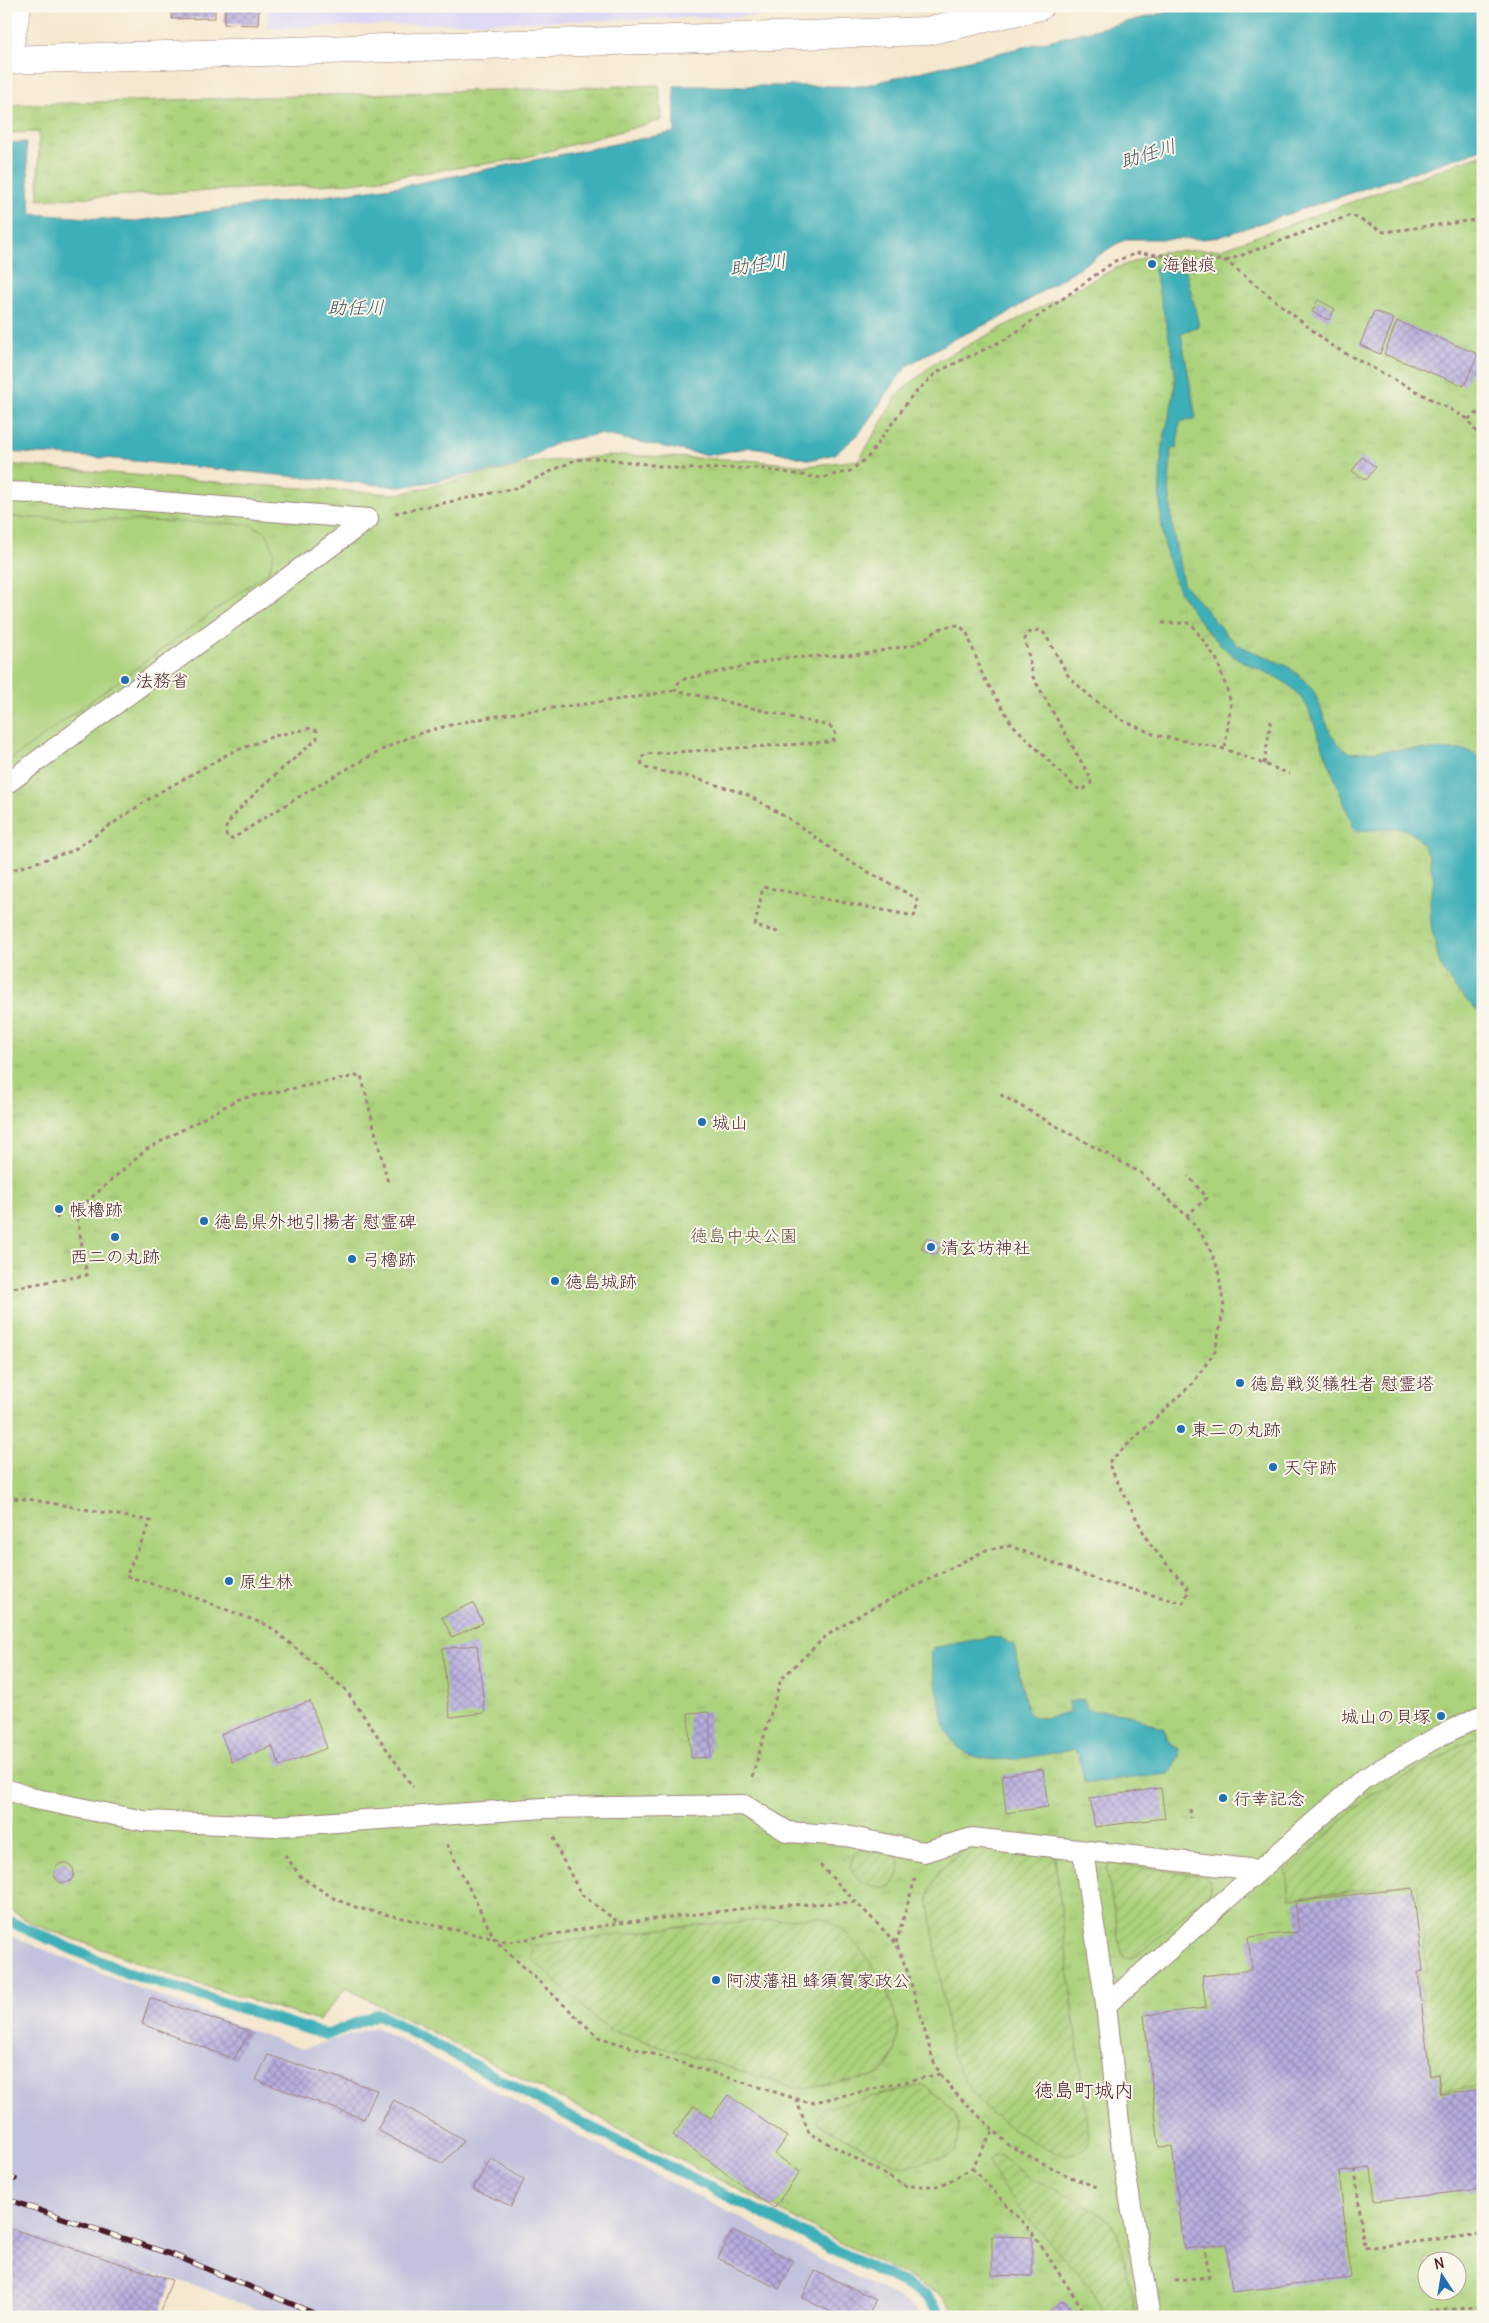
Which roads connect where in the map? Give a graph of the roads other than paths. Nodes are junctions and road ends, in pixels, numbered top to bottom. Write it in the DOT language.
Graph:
graph roads {
  1 [pos="17,6"];
  2 [pos="1040,6"];
  3 [pos="7,60"];
  4 [pos="6,492"];
  5 [pos="6,784"];
  6 [pos="1483,1715"];
  7 [pos="6,1789"];
  8 [pos="1082,1851"];
  9 [pos="1258,1870"];
  10 [pos="1106,2005"];
  11 [pos="1150,2317"];
  1 -- 3 [label="street"];
  2 -- 3 [label="street"];
  4 -- 5 [label="lane"];
  6 -- 9 [label="lane"];
  7 -- 8 [label="lane"];
  8 -- 9 [label="lane"];
  8 -- 10 [label="lane"];
  9 -- 10 [label="lane"];
  10 -- 11 [label="lane"];
}
